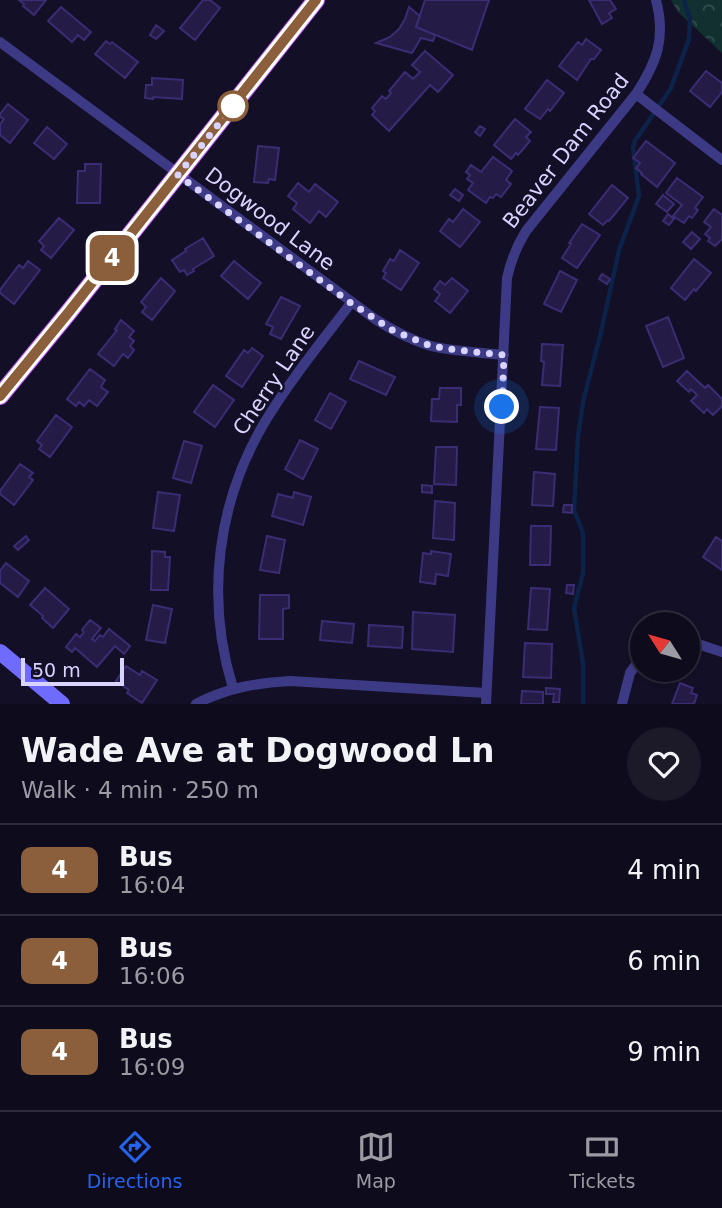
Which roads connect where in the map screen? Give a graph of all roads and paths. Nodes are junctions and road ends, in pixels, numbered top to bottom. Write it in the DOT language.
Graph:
graph roads {
  1 [pos="316,0"];
  2 [pos="656,0"];
  3 [pos="0,42"];
  4 [pos="636,94"];
  5 [pos="722,160"];
  6 [pos="178,175"];
  7 [pos="351,303"];
  8 [pos="504,355"];
  9 [pos="0,396"];
  10 [pos="700,645"];
  11 [pos="0,652"];
  12 [pos="722,652"];
  13 [pos="630,673"];
  14 [pos="233,688"];
  15 [pos="486,698"];
  16 [pos="62,704"];
  17 [pos="196,704"];
  18 [pos="622,704"];
  1 -- 6 [label="main road"];
  2 -- 4 [label="street, Beaver Dam Road"];
  3 -- 6 [label="street, Dogwood Lane"];
  4 -- 5 [label="street"];
  4 -- 8 [label="street, Beaver Dam Road"];
  6 -- 7 [label="street, Dogwood Lane"];
  6 -- 9 [label="main road"];
  7 -- 8 [label="street, Dogwood Lane"];
  7 -- 14 [label="street, Cherry Lane"];
  8 -- 15 [label="street, Beaver Dam Road"];
  10 -- 12 [label="street"];
  11 -- 16 [label="main road"];
  13 -- 18 [label="street"];
  14 -- 15 [label="street"];
  14 -- 17 [label="street"];
}
